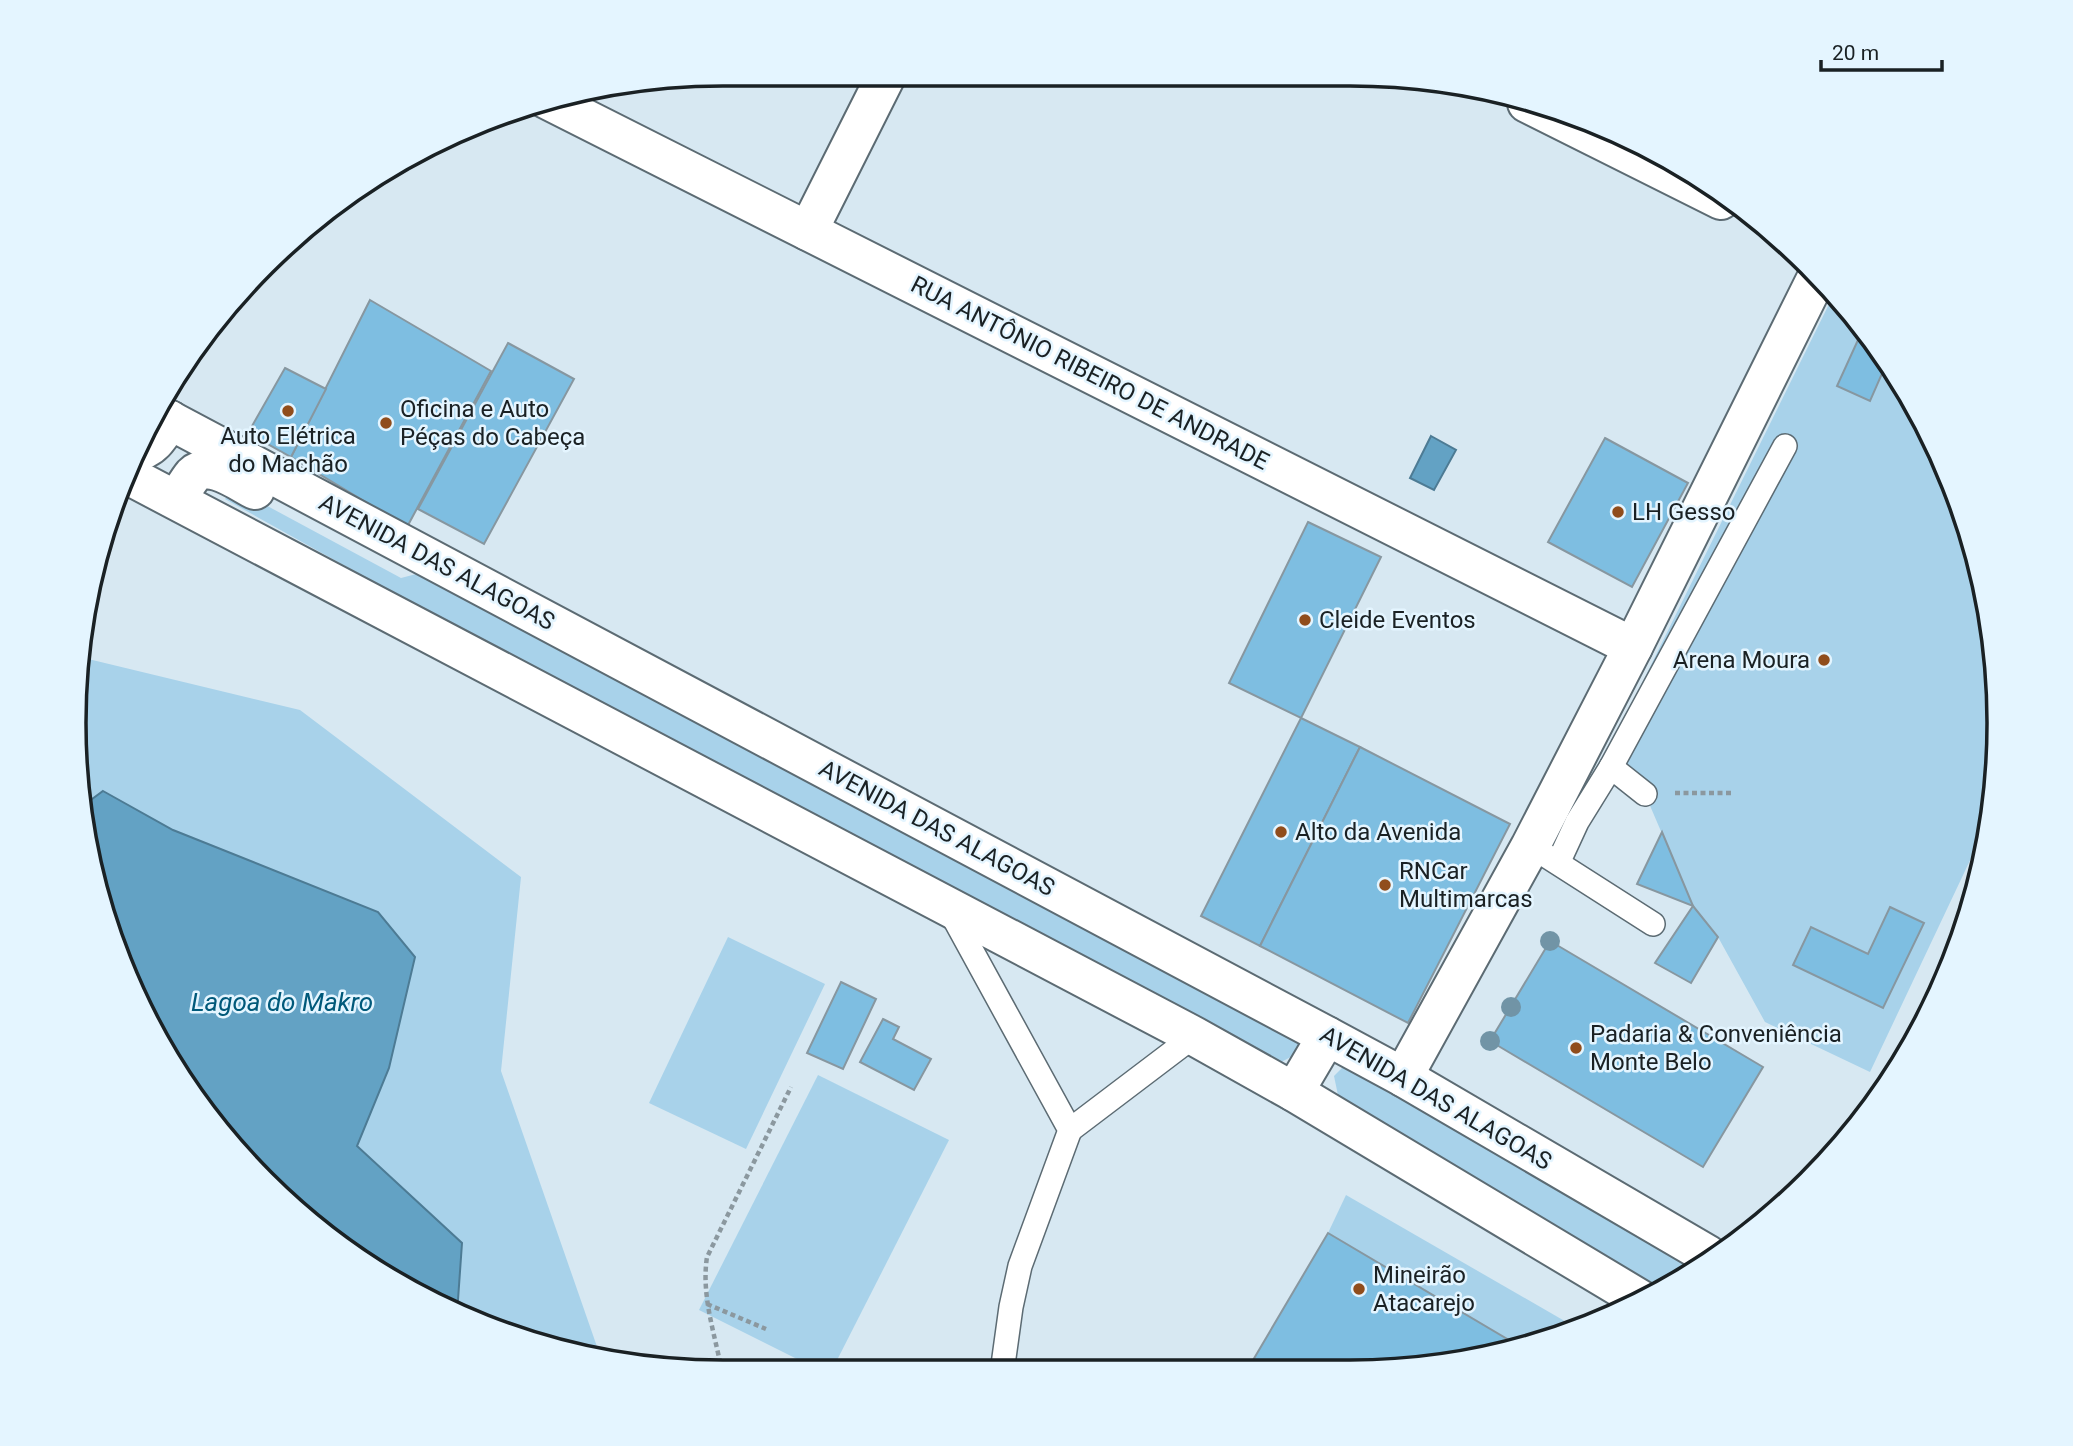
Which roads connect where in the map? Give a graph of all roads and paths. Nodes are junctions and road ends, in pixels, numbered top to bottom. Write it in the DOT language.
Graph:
graph roads {
  1 [pos="881,86"];
  2 [pos="559,107"];
  3 [pos="1576,128"];
  4 [pos="1692,186"];
  5 [pos="808,231"];
  6 [pos="1813,285"];
  7 [pos="165,418"];
  8 [pos="1785,446"];
  9 [pos="148,447"];
  10 [pos="135,477"];
  11 [pos="177,499"];
  12 [pos="409,547"];
  13 [pos="1633,647"];
  14 [pos="1611,767"];
  15 [pos="1645,793"];
  16 [pos="1733,793"];
  17 [pos="1544,854"];
  18 [pos="946,906"];
  19 [pos="1653,924"];
  20 [pos="1194,1036"];
  21 [pos="1327,1036"];
  22 [pos="1403,1077"];
  23 [pos="791,1087"];
  24 [pos="1294,1091"];
  25 [pos="1070,1130"];
  26 [pos="1704,1253"];
  27 [pos="1633,1295"];
  28 [pos="707,1304"];
  29 [pos="766,1329"];
  30 [pos="719,1360"];
  31 [pos="1005,1360"];
  1 -- 5 [label="main road"];
  2 -- 5 [label="main road, RUA ANTÔNIO RIBEIRO DE ANDRADE"];
  3 -- 4 [label="main road"];
  5 -- 13 [label="main road, RUA ANTÔNIO RIBEIRO DE ANDRADE"];
  6 -- 13 [label="main road"];
  7 -- 9 [label="main road"];
  7 -- 12 [label="main road, AVENIDA DAS ALAGOAS"];
  8 -- 14 [label="lane"];
  10 -- 11 [label="main road"];
  11 -- 12 [label="main road"];
  11 -- 18 [label="main road"];
  12 -- 21 [label="main road, AVENIDA DAS ALAGOAS"];
  13 -- 17 [label="main road"];
  14 -- 15 [label="lane"];
  14 -- 17 [label="lane"];
  15 -- 16 [label="path"];
  17 -- 19 [label="lane"];
  17 -- 22 [label="main road"];
  18 -- 20 [label="main road"];
  18 -- 25 [label="lane"];
  20 -- 24 [label="main road"];
  20 -- 25 [label="lane"];
  21 -- 22 [label="main road, AVENIDA DAS ALAGOAS"];
  21 -- 24 [label="main road"];
  22 -- 26 [label="main road, AVENIDA DAS ALAGOAS"];
  23 -- 28 [label="path"];
  24 -- 27 [label="main road"];
  25 -- 31 [label="lane"];
  28 -- 29 [label="path"];
  28 -- 30 [label="path"];
}
